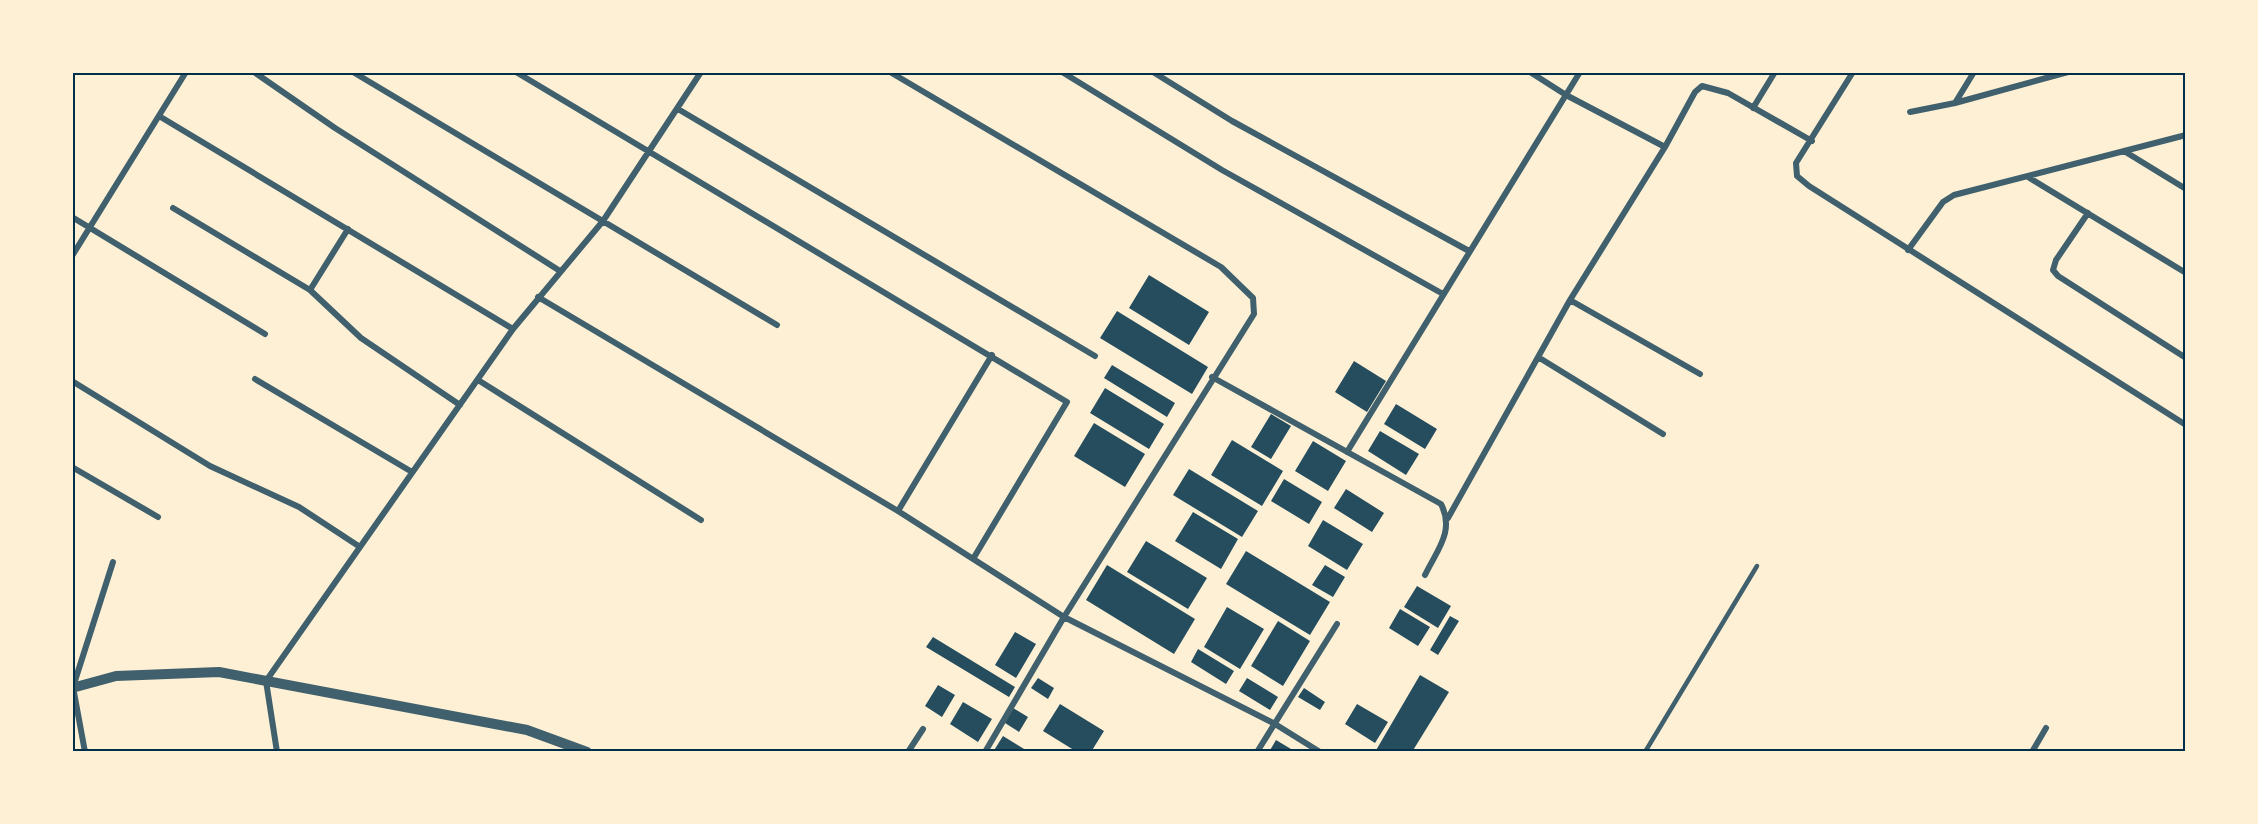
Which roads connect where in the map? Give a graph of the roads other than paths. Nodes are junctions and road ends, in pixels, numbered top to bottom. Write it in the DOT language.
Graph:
graph roads {
  1 [pos="186,72"];
  2 [pos="254,72"];
  3 [pos="353,72"];
  4 [pos="516,72"];
  5 [pos="701,72"];
  6 [pos="890,72"];
  7 [pos="1062,72"];
  8 [pos="1153,72"];
  9 [pos="1530,72"];
  10 [pos="1580,72"];
  11 [pos="1775,72"];
  12 [pos="1853,72"];
  13 [pos="1974,72"];
  14 [pos="2068,72"];
  15 [pos="1566,95"];
  16 [pos="1954,103"];
  17 [pos="1753,108"];
  18 [pos="678,109"];
  19 [pos="1910,112"];
  20 [pos="159,116"];
  21 [pos="2186,135"];
  22 [pos="1812,141"];
  23 [pos="1665,147"];
  24 [pos="649,151"];
  25 [pos="2124,151"];
  26 [pos="2028,177"];
  27 [pos="2186,189"];
  28 [pos="173,208"];
  29 [pos="2088,213"];
  30 [pos="72,217"];
  31 [pos="603,221"];
  32 [pos="90,228"];
  33 [pos="348,229"];
  34 [pos="1908,250"];
  35 [pos="1469,251"];
  36 [pos="72,256"];
  37 [pos="560,271"];
  38 [pos="2186,273"];
  39 [pos="310,290"];
  40 [pos="1443,294"];
  41 [pos="538,297"];
  42 [pos="1570,300"];
  43 [pos="777,325"];
  44 [pos="513,329"];
  45 [pos="265,334"];
  46 [pos="992,355"];
  47 [pos="1095,356"];
  48 [pos="1538,357"];
  49 [pos="2186,358"];
  50 [pos="1700,374"];
  51 [pos="1212,377"];
  52 [pos="255,379"];
  53 [pos="478,380"];
  54 [pos="72,381"];
  55 [pos="460,405"];
  56 [pos="2186,425"];
  57 [pos="1663,434"];
  58 [pos="1347,452"];
  59 [pos="72,467"];
  60 [pos="412,472"];
  61 [pos="898,511"];
  62 [pos="158,517"];
  63 [pos="1448,518"];
  64 [pos="701,520"];
  65 [pos="360,547"];
  66 [pos="973,559"];
  67 [pos="113,562"];
  68 [pos="1756,566"];
  69 [pos="1425,575"];
  70 [pos="1064,617"];
  71 [pos="1337,624"];
  72 [pos="266,681"];
  73 [pos="73,687"];
  74 [pos="1275,724"];
  75 [pos="2046,728"];
  76 [pos="923,729"];
  77 [pos="85,752"];
  78 [pos="277,752"];
  79 [pos="587,752"];
  80 [pos="908,752"];
  81 [pos="985,752"];
  82 [pos="1257,752"];
  83 [pos="1320,752"];
  84 [pos="1645,752"];
  85 [pos="2032,752"];
  1 -- 20 [label="street"];
  2 -- 37 [label="street"];
  3 -- 31 [label="street"];
  4 -- 24 [label="street"];
  5 -- 18 [label="street"];
  6 -- 51 [label="street"];
  7 -- 40 [label="street"];
  8 -- 35 [label="street"];
  9 -- 15 [label="street"];
  10 -- 15 [label="street"];
  11 -- 17 [label="street"];
  12 -- 22 [label="street"];
  13 -- 16 [label="street"];
  14 -- 16 [label="street"];
  15 -- 23 [label="street"];
  15 -- 35 [label="street"];
  16 -- 19 [label="street"];
  17 -- 22 [label="street"];
  17 -- 23 [label="street"];
  18 -- 24 [label="street"];
  18 -- 47 [label="street"];
  20 -- 32 [label="street"];
  20 -- 33 [label="street"];
  21 -- 25 [label="street"];
  22 -- 34 [label="street"];
  23 -- 42 [label="street"];
  24 -- 31 [label="street"];
  24 -- 46 [label="street"];
  25 -- 26 [label="street"];
  25 -- 27 [label="street"];
  26 -- 29 [label="street"];
  26 -- 34 [label="street"];
  28 -- 39 [label="street"];
  29 -- 38 [label="street"];
  29 -- 49 [label="street"];
  30 -- 32 [label="street"];
  31 -- 37 [label="street"];
  31 -- 43 [label="street"];
  32 -- 36 [label="street"];
  32 -- 45 [label="street"];
  33 -- 39 [label="street"];
  33 -- 44 [label="street"];
  34 -- 56 [label="street"];
  35 -- 40 [label="street"];
  37 -- 41 [label="street"];
  39 -- 55 [label="street"];
  40 -- 58 [label="street"];
  41 -- 44 [label="street"];
  41 -- 61 [label="street"];
  42 -- 48 [label="street"];
  42 -- 50 [label="street"];
  44 -- 53 [label="street"];
  46 -- 61 [label="street"];
  46 -- 66 [label="street"];
  48 -- 57 [label="street"];
  48 -- 63 [label="street"];
  51 -- 58 [label="street"];
  51 -- 70 [label="street"];
  52 -- 60 [label="street"];
  53 -- 55 [label="street"];
  53 -- 64 [label="street"];
  54 -- 65 [label="street"];
  55 -- 60 [label="street"];
  58 -- 63 [label="street"];
  59 -- 62 [label="street"];
  60 -- 65 [label="street"];
  61 -- 66 [label="street"];
  63 -- 69 [label="street"];
  65 -- 72 [label="street"];
  66 -- 70 [label="street"];
  67 -- 73 [label="street"];
  68 -- 84 [label="lane"];
  70 -- 74 [label="street"];
  70 -- 81 [label="street"];
  71 -- 74 [label="street"];
  72 -- 73 [label="street"];
  72 -- 78 [label="street"];
  72 -- 79 [label="street"];
  73 -- 77 [label="street"];
  74 -- 82 [label="street"];
  74 -- 83 [label="street"];
  75 -- 85 [label="street"];
  76 -- 80 [label="street"];
}
